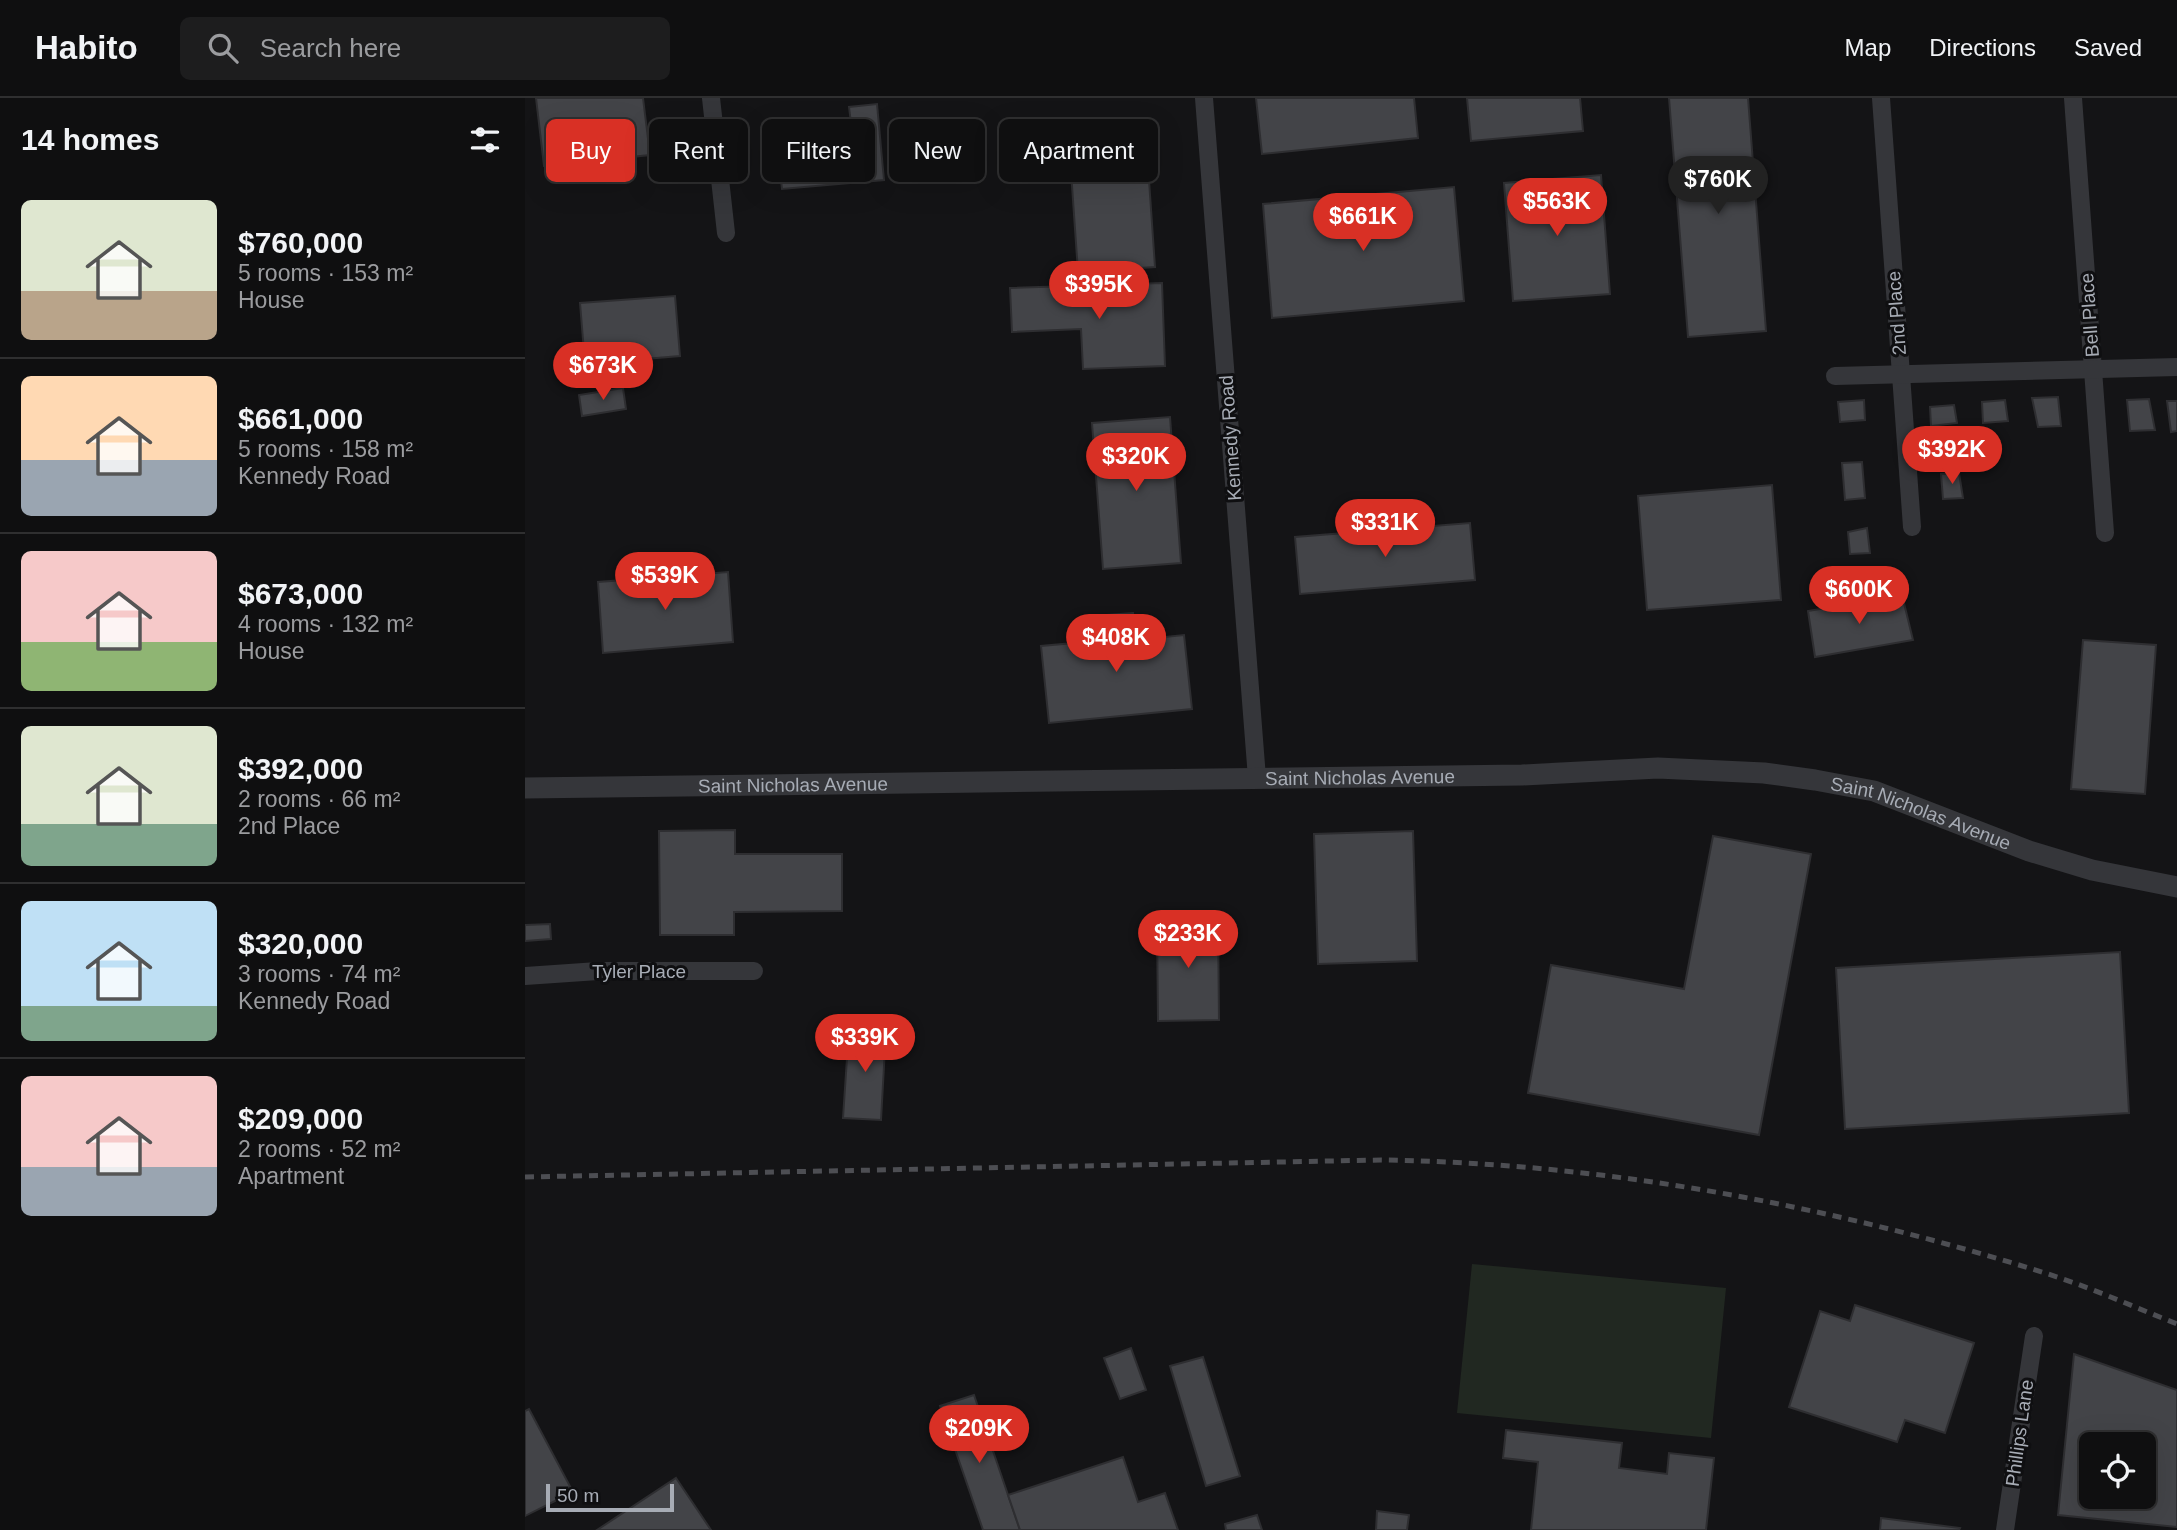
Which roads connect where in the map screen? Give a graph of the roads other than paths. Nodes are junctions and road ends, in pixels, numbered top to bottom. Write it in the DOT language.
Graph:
graph roads {
  1 [pos="711,98"];
  2 [pos="1204,98"];
  3 [pos="1881,98"];
  4 [pos="2073,98"];
  5 [pos="726,233"];
  6 [pos="2177,367"];
  7 [pos="2093,369"];
  8 [pos="1901,372"];
  9 [pos="1835,376"];
  10 [pos="1912,527"];
  11 [pos="2105,533"];
  12 [pos="1257,778"];
  13 [pos="525,788"];
  14 [pos="2177,887"];
  15 [pos="754,971"];
  16 [pos="525,976"];
  17 [pos="2034,1336"];
  18 [pos="2005,1530"];
  1 -- 5 [label="street"];
  2 -- 12 [label="street, Kennedy Road"];
  3 -- 8 [label="street, 2nd Place"];
  4 -- 7 [label="street, Bell Place"];
  6 -- 7 [label="street"];
  7 -- 8 [label="street"];
  7 -- 11 [label="street, Bell Place"];
  8 -- 9 [label="street"];
  8 -- 10 [label="street, 2nd Place"];
  12 -- 13 [label="street, Saint Nicholas Avenue"];
  12 -- 14 [label="street, Saint Nicholas Avenue"];
  15 -- 16 [label="street, Tyler Place"];
  17 -- 18 [label="street, Phillips Lane"];
}
